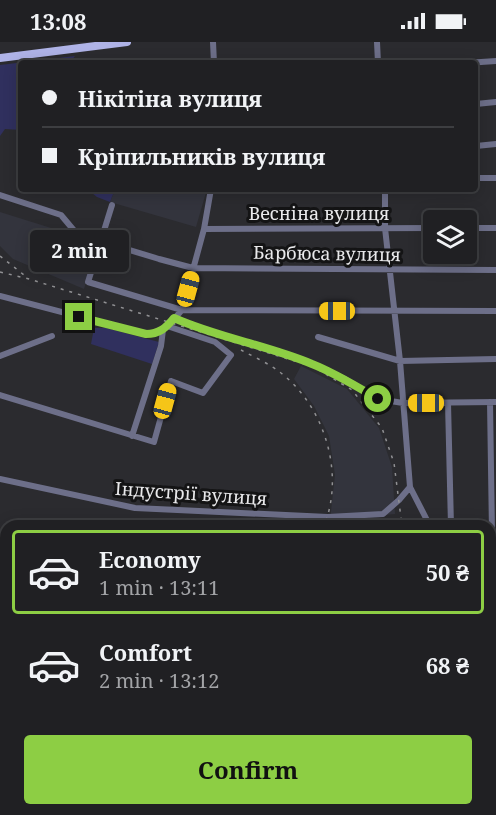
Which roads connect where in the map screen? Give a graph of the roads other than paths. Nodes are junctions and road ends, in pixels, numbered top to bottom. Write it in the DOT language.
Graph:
graph roads {
  1 [pos="127,42"];
  2 [pos="213,42"];
  3 [pos="377,42"];
  4 [pos="113,43"];
  5 [pos="0,58"];
  6 [pos="214,60"];
  7 [pos="378,60"];
  8 [pos="496,61"];
  9 [pos="478,62"];
  10 [pos="496,102"];
  11 [pos="478,104"];
  12 [pos="496,144"];
  13 [pos="478,146"];
  14 [pos="478,178"];
  15 [pos="496,178"];
  16 [pos="210,192"];
  17 [pos="385,192"];
  18 [pos="0,195"];
  19 [pos="112,205"];
  20 [pos="385,228"];
  21 [pos="423,228"];
  22 [pos="477,228"];
  23 [pos="496,228"];
  24 [pos="204,229"];
  25 [pos="100,242"];
  26 [pos="193,268"];
  27 [pos="389,270"];
  28 [pos="496,270"];
  29 [pos="0,296"];
  30 [pos="182,310"];
  31 [pos="393,311"];
  32 [pos="496,311"];
  33 [pos="174,318"];
  34 [pos="165,328"];
  35 [pos="52,336"];
  36 [pos="318,337"];
  37 [pos="0,356"];
  38 [pos="496,359"];
  39 [pos="400,361"];
  40 [pos="0,395"];
  41 [pos="493,402"];
  42 [pos="403,403"];
  43 [pos="448,403"];
  44 [pos="132,436"];
  45 [pos="0,479"];
  46 [pos="410,487"];
  47 [pos="328,517"];
  48 [pos="329,520"];
  49 [pos="427,520"];
  50 [pos="451,520"];
  51 [pos="493,520"];
  1 -- 4 [label="main road"];
  2 -- 6 [label="street"];
  3 -- 7 [label="street"];
  4 -- 5 [label="main road"];
  8 -- 9 [label="street"];
  10 -- 11 [label="street"];
  12 -- 13 [label="street"];
  14 -- 15 [label="street"];
  16 -- 24 [label="street"];
  17 -- 20 [label="street"];
  18 -- 25 [label="street, Барбюса вулиця"];
  19 -- 25 [label="street"];
  20 -- 21 [label="street, Весніна вулиця"];
  20 -- 24 [label="street, Весніна вулиця"];
  20 -- 27 [label="street"];
  22 -- 23 [label="street"];
  24 -- 26 [label="street"];
  25 -- 26 [label="street, Барбюса вулиця"];
  25 -- 30 [label="street"];
  26 -- 27 [label="street, Барбюса вулиця"];
  26 -- 30 [label="street"];
  27 -- 28 [label="street, Барбюса вулиця"];
  27 -- 31 [label="street"];
  29 -- 34 [label="street"];
  30 -- 31 [label="street"];
  30 -- 33 [label="street"];
  31 -- 32 [label="street"];
  31 -- 39 [label="street"];
  33 -- 34 [label="street"];
  33 -- 42 [label="street"];
  34 -- 44 [label="street"];
  34 -- 44 [label="street"];
  35 -- 37 [label="street"];
  36 -- 39 [label="street"];
  38 -- 39 [label="street"];
  39 -- 42 [label="street"];
  40 -- 44 [label="street"];
  41 -- 43 [label="street"];
  41 -- 51 [label="street"];
  42 -- 43 [label="street"];
  42 -- 46 [label="street"];
  43 -- 50 [label="street"];
  45 -- 47 [label="street, Індустрії вулиця"];
  46 -- 47 [label="street, Індустрії вулиця"];
  46 -- 49 [label="street"];
  47 -- 48 [label="street"];
}
